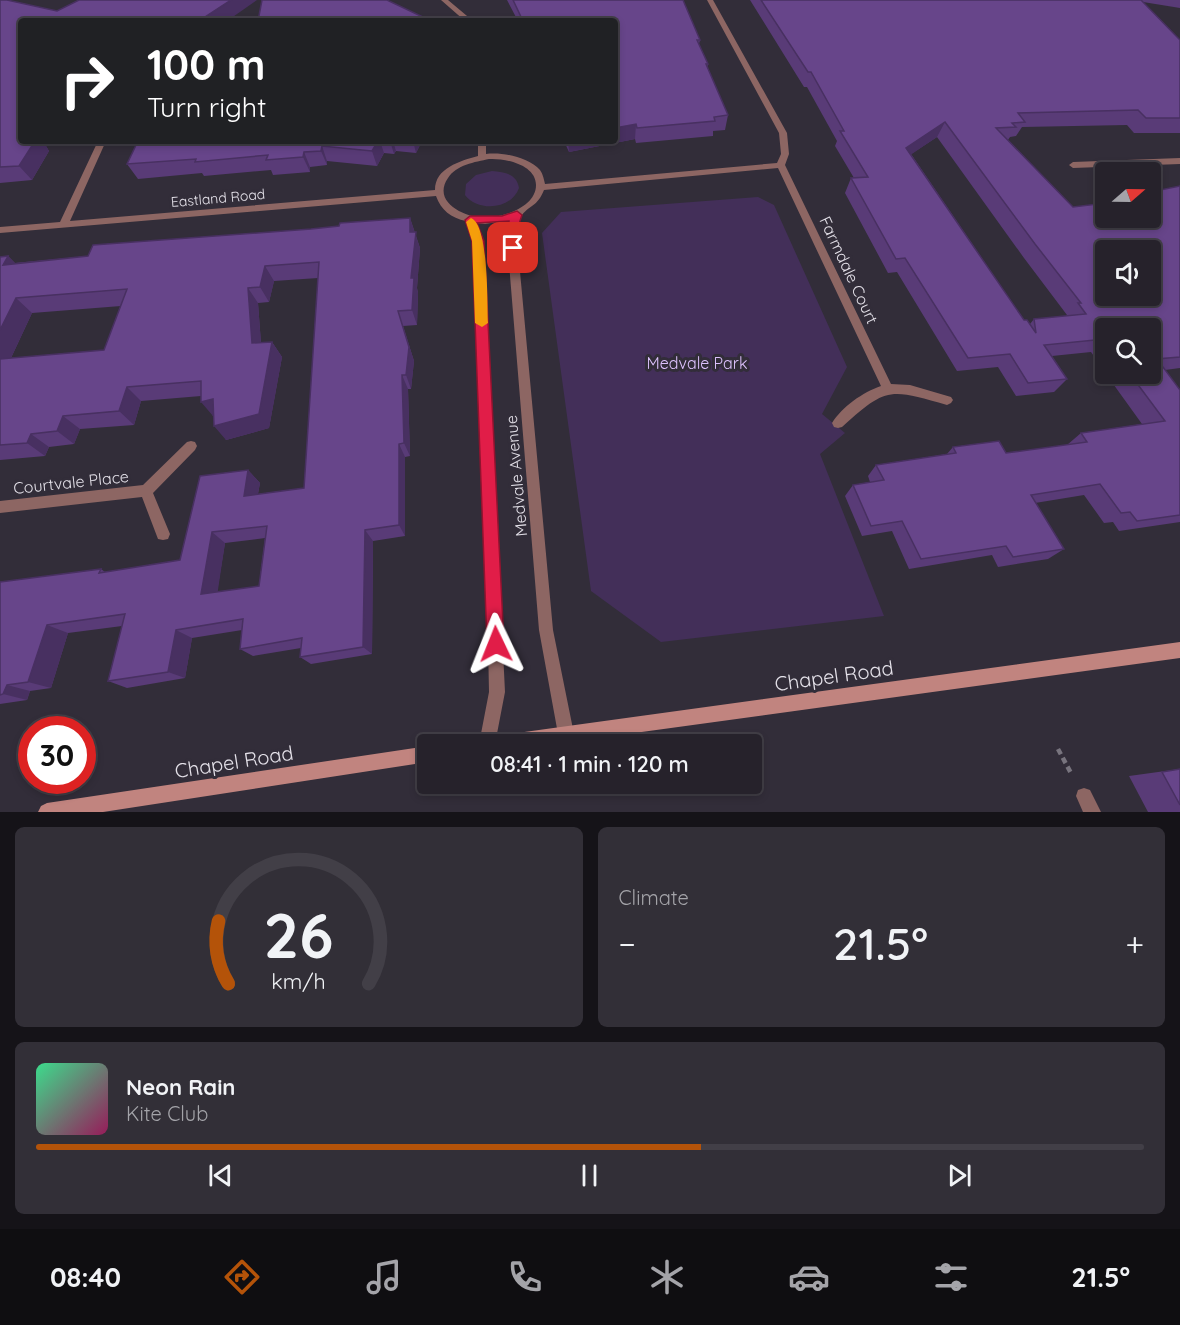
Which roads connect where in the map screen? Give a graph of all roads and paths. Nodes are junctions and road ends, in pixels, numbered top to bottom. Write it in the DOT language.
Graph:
graph roads {
  1 [pos="444,0"];
  2 [pos="710,0"];
  3 [pos="465,18"];
  4 [pos="101,144"];
  5 [pos="482,144"];
  6 [pos="482,157"];
  7 [pos="1180,161"];
  8 [pos="781,165"];
  9 [pos="1073,165"];
  10 [pos="542,187"];
  11 [pos="439,193"];
  12 [pos="517,215"];
  13 [pos="470,220"];
  14 [pos="64,225"];
  15 [pos="0,230"];
  16 [pos="888,389"];
  17 [pos="947,400"];
  18 [pos="838,423"];
  19 [pos="191,446"];
  20 [pos="146,491"];
  21 [pos="0,507"];
  22 [pos="163,534"];
  23 [pos="1180,650"];
  24 [pos="489,734"];
  25 [pos="566,734"];
  26 [pos="417,756"];
  27 [pos="1084,796"];
  28 [pos="47,812"];
  29 [pos="1092,812"];
  1 -- 3 [label="street"];
  2 -- 8 [label="street, Farmdale Court"];
  4 -- 14 [label="street"];
  5 -- 6 [label="street"];
  6 -- 10 [label="street"];
  6 -- 11 [label="street"];
  7 -- 9 [label="street"];
  8 -- 10 [label="street"];
  8 -- 16 [label="street, Farmdale Court"];
  10 -- 12 [label="street"];
  11 -- 13 [label="street"];
  11 -- 14 [label="street, Eastland Road"];
  12 -- 13 [label="street"];
  12 -- 25 [label="street, Medvale Avenue"];
  13 -- 24 [label="street, Medvale Avenue"];
  14 -- 15 [label="street, Eastland Road"];
  16 -- 17 [label="street"];
  16 -- 18 [label="street"];
  19 -- 20 [label="street, Courtvale Place"];
  20 -- 21 [label="street, Courtvale Place"];
  20 -- 22 [label="street, Courtvale Place"];
  23 -- 25 [label="main road, Chapel Road"];
  26 -- 28 [label="main road, Chapel Road"];
  27 -- 29 [label="street"];
}
